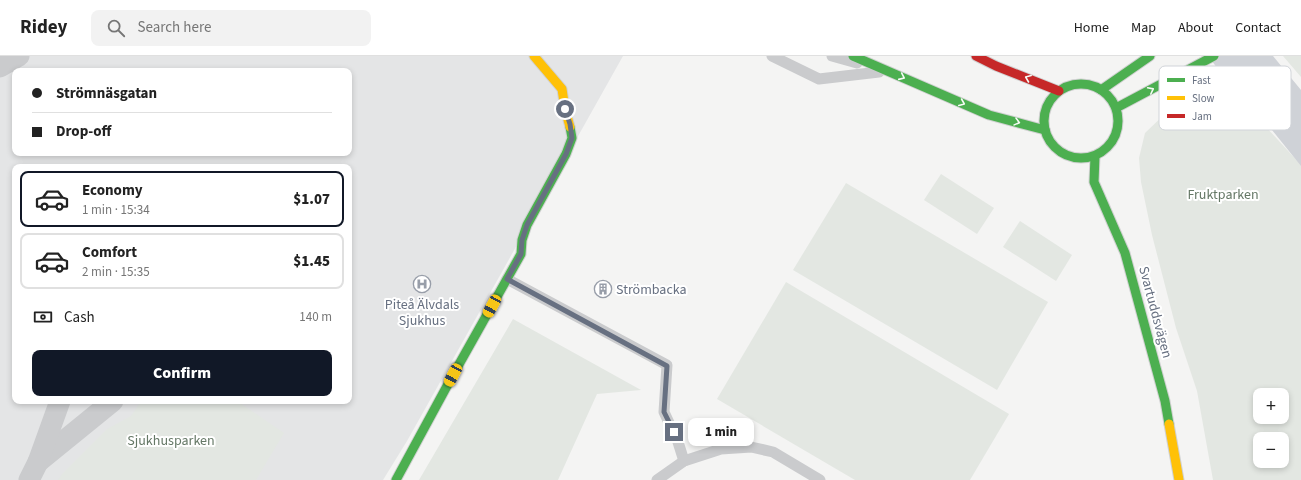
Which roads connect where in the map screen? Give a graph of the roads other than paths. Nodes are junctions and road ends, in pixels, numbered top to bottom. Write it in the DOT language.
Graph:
graph roads {
  1 [pos="19,56"];
  2 [pos="534,56"];
  3 [pos="772,56"];
  4 [pos="832,56"];
  5 [pos="853,56"];
  6 [pos="976,56"];
  7 [pos="1150,56"];
  8 [pos="1214,56"];
  9 [pos="1196,66"];
  10 [pos="0,67"];
  11 [pos="886,71"];
  12 [pos="1159,85"];
  13 [pos="1101,90"];
  14 [pos="1059,91"];
  15 [pos="1116,108"];
  16 [pos="1044,130"];
  17 [pos="1095,156"];
  18 [pos="507,279"];
  19 [pos="59,404"];
  20 [pos="109,404"];
  21 [pos="684,461"];
  22 [pos="38,462"];
  23 [pos="29,480"];
  24 [pos="396,480"];
  25 [pos="657,480"];
  26 [pos="820,480"];
  27 [pos="1179,480"];
  1 -- 10 [label="street"];
  2 -- 18 [label="street"];
  3 -- 11 [label="lane"];
  4 -- 11 [label="lane"];
  5 -- 11 [label="street"];
  14 -- 6 [label="street, one-way"];
  7 -- 13 [label="street"];
  9 -- 8 [label="street, one-way"];
  11 -- 16 [label="street, one-way"];
  15 -- 12 [label="street, one-way"];
  13 -- 14 [label="street"];
  13 -- 15 [label="street"];
  14 -- 16 [label="street"];
  15 -- 17 [label="street"];
  16 -- 17 [label="street"];
  17 -- 27 [label="street, Svartuddsvägen"];
  18 -- 21 [label="lane"];
  18 -- 24 [label="street"];
  19 -- 22 [label="street"];
  20 -- 22 [label="street"];
  21 -- 25 [label="lane"];
  21 -- 26 [label="lane"];
  22 -- 23 [label="street"];
}
